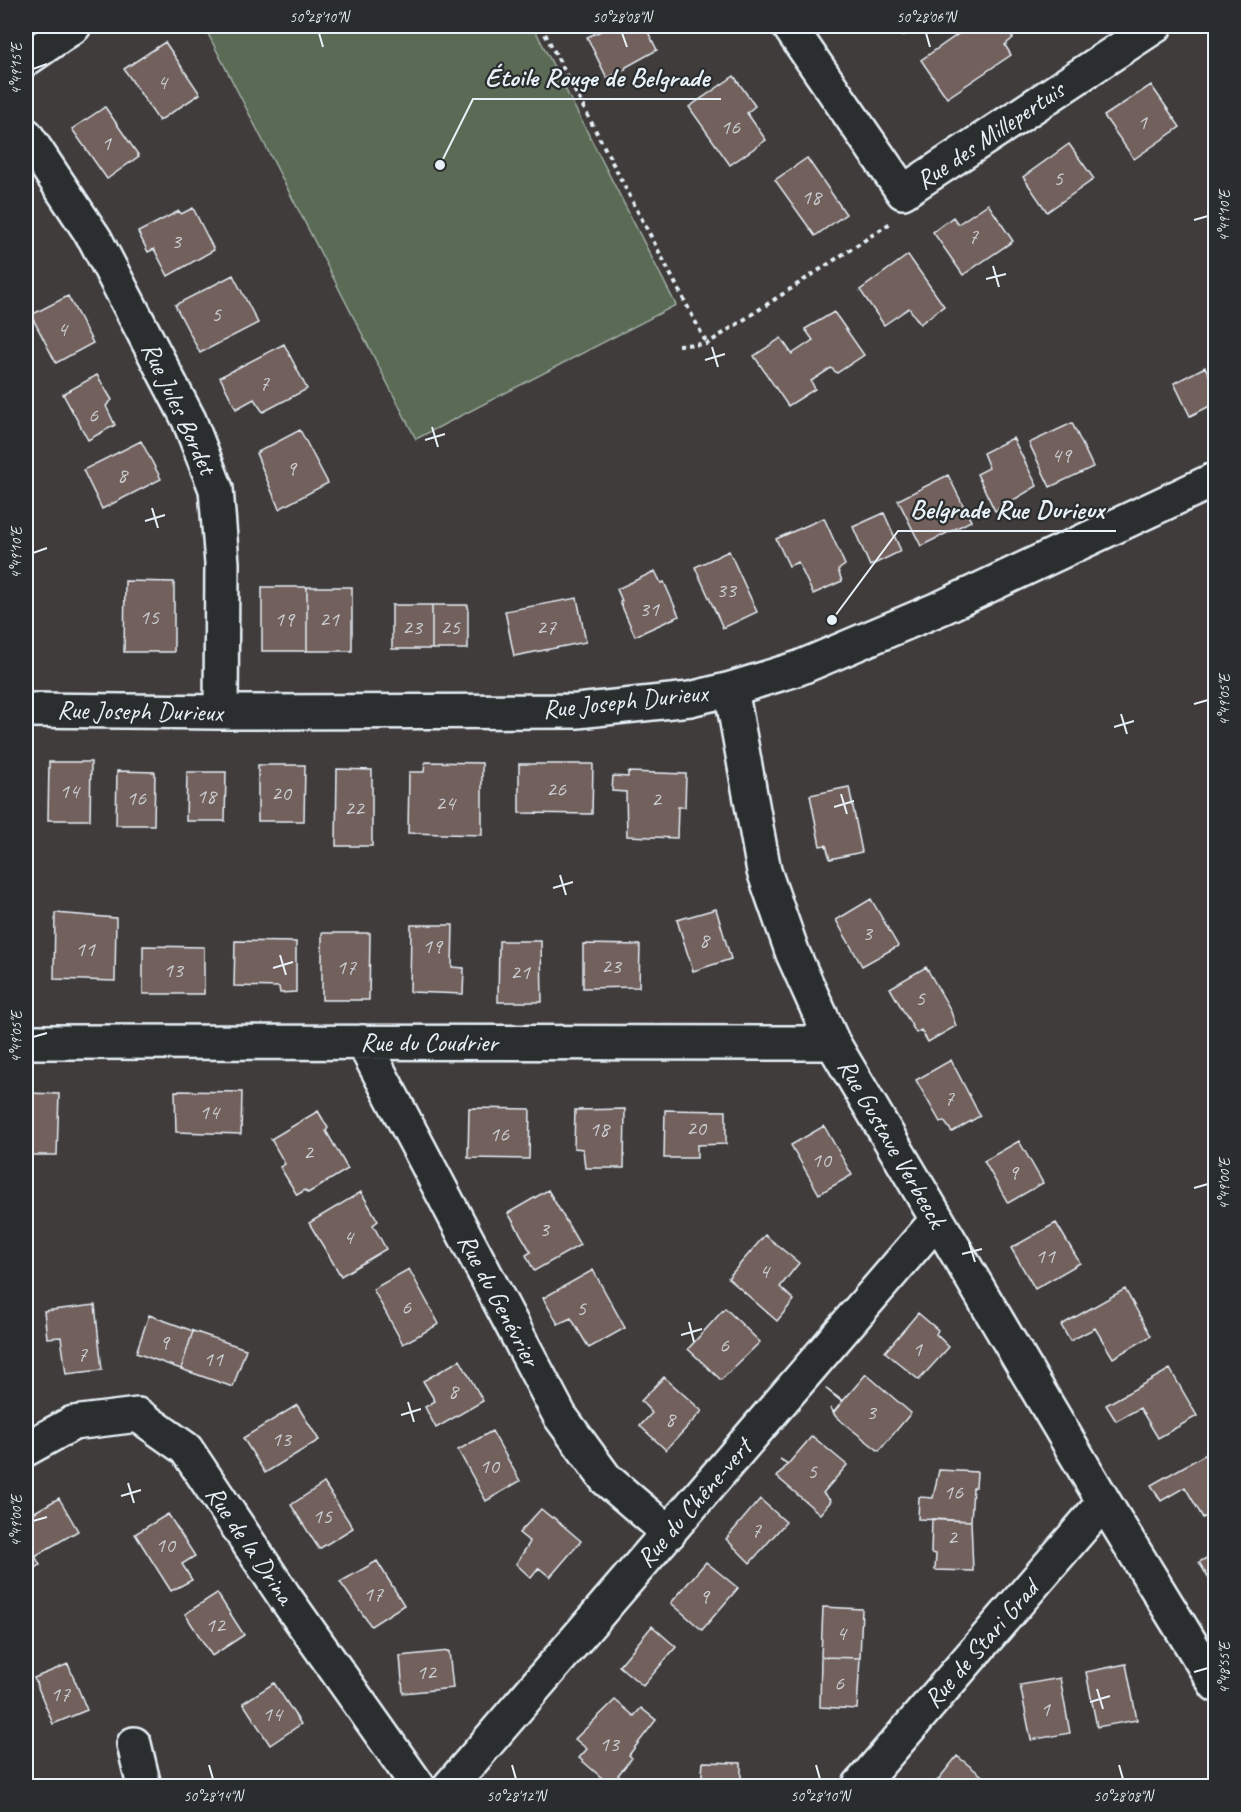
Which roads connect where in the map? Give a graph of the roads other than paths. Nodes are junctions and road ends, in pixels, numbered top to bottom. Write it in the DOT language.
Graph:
graph roads {
  1 [pos="74,26"];
  2 [pos="789,26"];
  3 [pos="1155,26"];
  4 [pos="26,59"];
  5 [pos="26,135"];
  6 [pos="1215,478"];
  7 [pos="731,689"];
  8 [pos="26,710"];
  9 [pos="221,712"];
  10 [pos="26,1042"];
  11 [pos="363,1042"];
  12 [pos="833,1042"];
  13 [pos="937,1220"];
  14 [pos="26,1449"];
  15 [pos="1104,1502"];
  16 [pos="669,1533"];
  17 [pos="1215,1685"];
  18 [pos="134,1744"];
  19 [pos="144,1786"];
  20 [pos="418,1786"];
  21 [pos="450,1786"];
  22 [pos="859,1786"];
  1 -- 4 [label="street"];
  2 -- 3 [label="street, Rue des Millepertuis"];
  5 -- 9 [label="street, Rue Jules Bordet"];
  6 -- 7 [label="street, Rue Joseph Durieux"];
  7 -- 9 [label="street, Rue Joseph Durieux"];
  7 -- 12 [label="street, Rue Gustave Verbeeck"];
  8 -- 9 [label="street, Rue Joseph Durieux"];
  10 -- 11 [label="street, Rue du Coudrier"];
  11 -- 12 [label="street, Rue du Coudrier"];
  11 -- 16 [label="street, Rue du Genévrier"];
  12 -- 13 [label="street, Rue Gustave Verbeeck"];
  13 -- 15 [label="street, Rue Gustave Verbeeck"];
  13 -- 16 [label="street, Rue du Chêne-vert"];
  14 -- 20 [label="street, Rue de la Drina"];
  15 -- 17 [label="street, Rue Gustave Verbeeck"];
  15 -- 22 [label="street, Rue de Stari Grad"];
  16 -- 21 [label="street, Rue du Chêne-vert"];
  18 -- 19 [label="street"];
}
